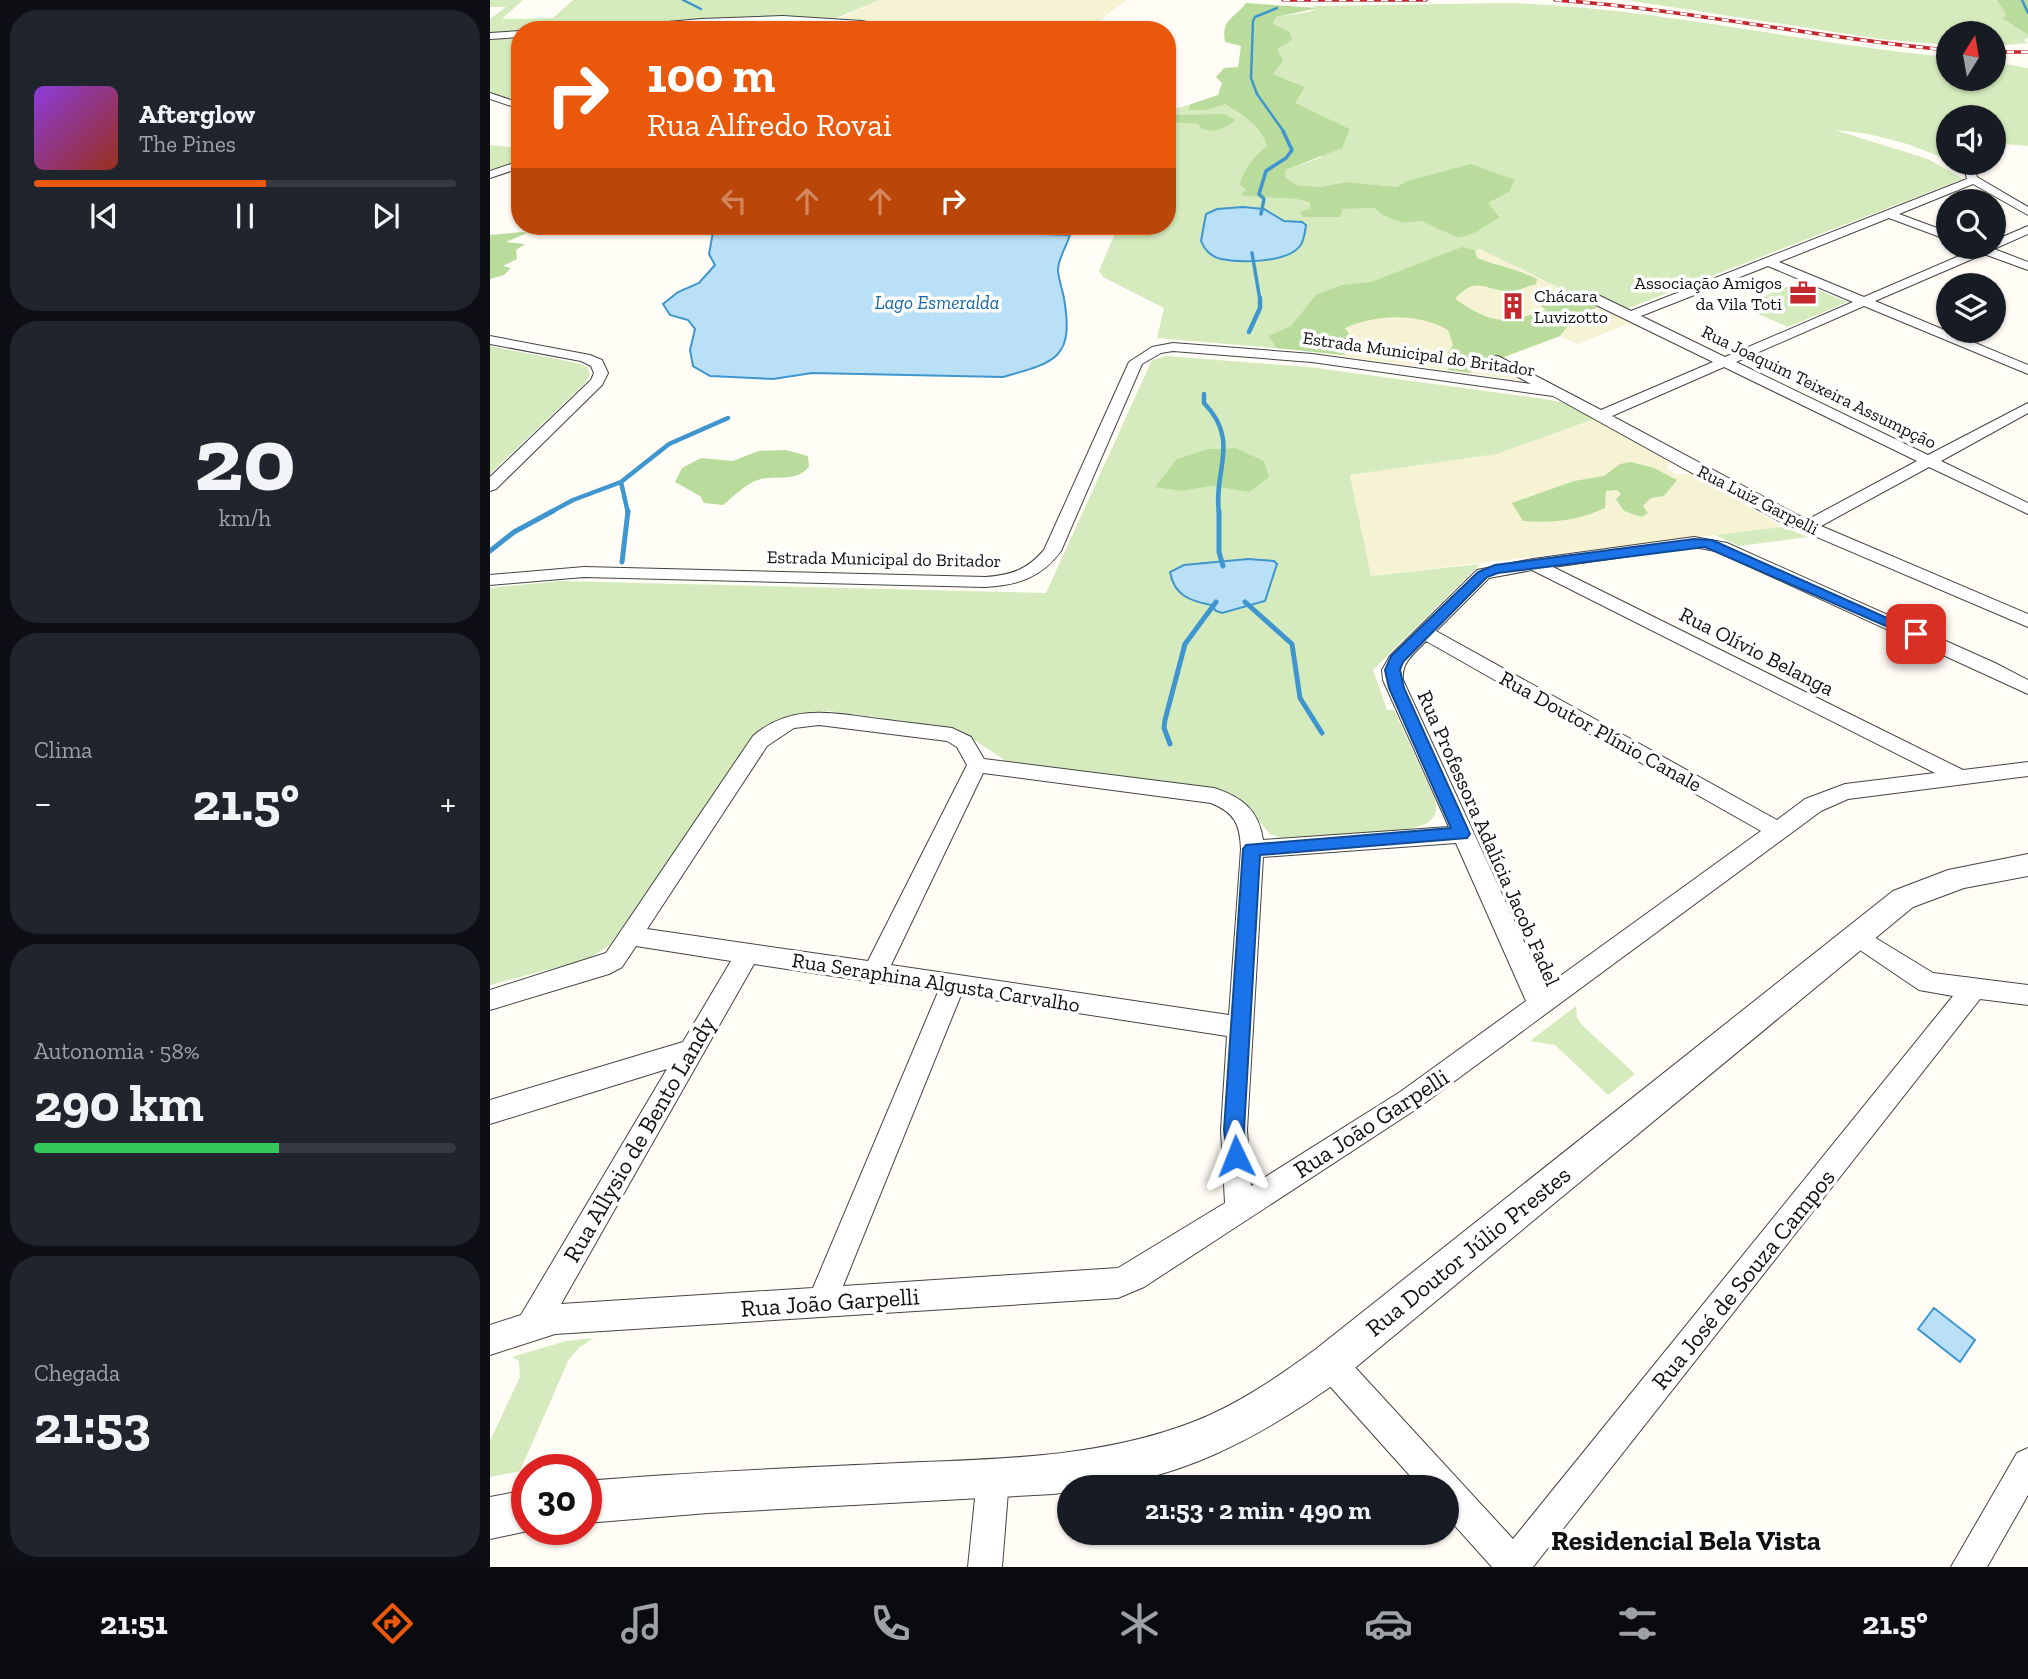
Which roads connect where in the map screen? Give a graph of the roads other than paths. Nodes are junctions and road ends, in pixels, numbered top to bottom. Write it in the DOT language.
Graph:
graph roads {
  1 [pos="751,21"];
  2 [pos="833,21"];
  3 [pos="511,35"];
  4 [pos="490,36"];
  5 [pos="490,96"];
  6 [pos="511,103"];
  7 [pos="511,167"];
  8 [pos="490,175"];
  9 [pos="1972,175"];
  10 [pos="1974,180"];
  11 [pos="2028,212"];
  12 [pos="1888,214"];
  13 [pos="2028,230"];
  14 [pos="1936,232"];
  15 [pos="2006,239"];
  16 [pos="2006,256"];
  17 [pos="1959,259"];
  18 [pos="1769,262"];
  19 [pos="2028,265"];
  20 [pos="1593,298"];
  21 [pos="1863,302"];
  22 [pos="1630,316"];
  23 [pos="490,340"];
  24 [pos="1498,360"];
  25 [pos="1723,363"];
  26 [pos="2028,370"];
  27 [pos="1557,392"];
  28 [pos="2028,407"];
  29 [pos="1600,416"];
  30 [pos="1928,461"];
  31 [pos="490,486"];
  32 [pos="2028,509"];
  33 [pos="1807,527"];
  34 [pos="1533,564"];
  35 [pos="490,580"];
  36 [pos="2028,621"];
  37 [pos="1424,632"];
  38 [pos="2028,688"];
  39 [pos="977,765"];
  40 [pos="2028,769"];
  41 [pos="1960,777"];
  42 [pos="1779,831"];
  43 [pos="1462,834"];
  44 [pos="1252,849"];
  45 [pos="2028,865"];
  46 [pos="1856,935"];
  47 [pos="632,936"];
  48 [pos="747,953"];
  49 [pos="875,972"];
  50 [pos="1928,983"];
  51 [pos="954,984"];
  52 [pos="1973,990"];
  53 [pos="2028,995"];
  54 [pos="490,1000"];
  55 [pos="1541,1006"];
  56 [pos="1952,1017"];
  57 [pos="1240,1027"];
  58 [pos="689,1051"];
  59 [pos="490,1112"];
  60 [pos="1239,1208"];
  61 [pos="822,1302"];
  62 [pos="533,1325"];
  63 [pos="490,1340"];
  64 [pos="1330,1363"];
  65 [pos="2028,1464"];
  66 [pos="1431,1475"];
  67 [pos="993,1479"];
  68 [pos="602,1500"];
  69 [pos="1459,1505"];
  70 [pos="511,1514"];
  71 [pos="490,1518"];
  72 [pos="1514,1566"];
  73 [pos="985,1567"];
  74 [pos="1968,1567"];
  1 -- 2 [label="street"];
  3 -- 4 [label="street"];
  5 -- 6 [label="street"];
  7 -- 8 [label="street"];
  9 -- 10 [label="street"];
  10 -- 11 [label="street"];
  10 -- 12 [label="street"];
  12 -- 14 [label="street"];
  12 -- 18 [label="street"];
  13 -- 15 [label="street"];
  16 -- 19 [label="street"];
  17 -- 21 [label="street"];
  18 -- 21 [label="street"];
  18 -- 22 [label="street"];
  20 -- 22 [label="street, Rua Joaquim Teixeira Assumpção"];
  21 -- 25 [label="street"];
  21 -- 26 [label="street"];
  22 -- 25 [label="street, Rua Joaquim Teixeira Assumpção"];
  23 -- 31 [label="street"];
  24 -- 27 [label="street, Rua Luiz Garpelli"];
  25 -- 29 [label="street"];
  25 -- 30 [label="street, Rua Joaquim Teixeira Assumpção"];
  27 -- 29 [label="street, Rua Luiz Garpelli"];
  27 -- 35 [label="street, Estrada Municipal do Britador"];
  28 -- 30 [label="street"];
  29 -- 33 [label="street, Rua Luiz Garpelli"];
  30 -- 32 [label="street, Rua Joaquim Teixeira Assumpção"];
  30 -- 33 [label="street"];
  33 -- 36 [label="street, Rua Luiz Garpelli"];
  34 -- 37 [label="street, Rua Professora Adalícia Jacob Fadel"];
  34 -- 38 [label="street, Rua Professora Adalícia Jacob Fadel"];
  34 -- 41 [label="street, Rua Olívio Belanga"];
  37 -- 42 [label="street, Rua Doutor Plínio Canale"];
  37 -- 43 [label="street, Rua Professora Adalícia Jacob Fadel"];
  39 -- 44 [label="street"];
  39 -- 47 [label="street"];
  39 -- 49 [label="street"];
  40 -- 41 [label="street, Rua João Garpelli"];
  41 -- 42 [label="street, Rua João Garpelli"];
  42 -- 55 [label="street, Rua João Garpelli"];
  43 -- 44 [label="street"];
  43 -- 55 [label="street, Rua Professora Adalícia Jacob Fadel"];
  44 -- 57 [label="street"];
  45 -- 46 [label="street, Rua Doutor Júlio Prestes"];
  46 -- 50 [label="street"];
  46 -- 64 [label="street, Rua Doutor Júlio Prestes"];
  47 -- 48 [label="street, Rua Seraphina Algusta Carvalho"];
  47 -- 54 [label="street"];
  48 -- 49 [label="street, Rua Seraphina Algusta Carvalho"];
  48 -- 58 [label="street, Rua Allysio de Bento Landy"];
  49 -- 51 [label="street, Rua Seraphina Algusta Carvalho"];
  50 -- 52 [label="street"];
  50 -- 56 [label="street"];
  51 -- 57 [label="street, Rua Seraphina Algusta Carvalho"];
  51 -- 61 [label="street"];
  52 -- 53 [label="street"];
  52 -- 56 [label="street, Rua José de Souza Campos"];
  55 -- 60 [label="street, Rua João Garpelli"];
  56 -- 72 [label="street, Rua José de Souza Campos"];
  57 -- 60 [label="street"];
  58 -- 59 [label="street"];
  58 -- 62 [label="street, Rua Allysio de Bento Landy"];
  60 -- 61 [label="street, Rua João Garpelli"];
  61 -- 62 [label="street, Rua João Garpelli"];
  62 -- 63 [label="street, Rua João Garpelli"];
  64 -- 66 [label="street"];
  64 -- 67 [label="street, Rua Doutor Júlio Prestes"];
  65 -- 74 [label="street"];
  67 -- 68 [label="street, Rua Doutor Júlio Prestes"];
  67 -- 73 [label="street"];
  69 -- 72 [label="street"];
  70 -- 71 [label="street"];
}
